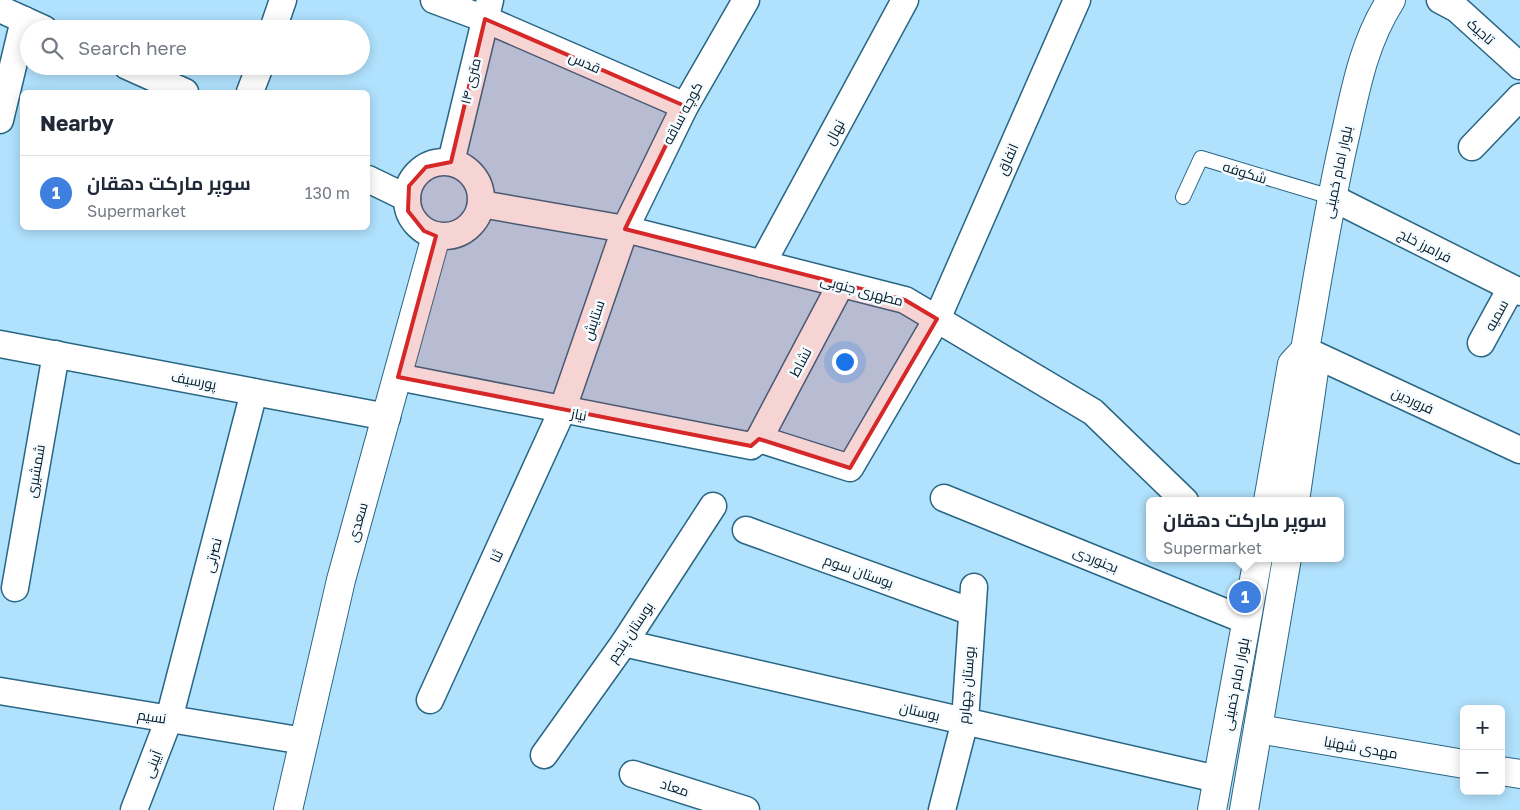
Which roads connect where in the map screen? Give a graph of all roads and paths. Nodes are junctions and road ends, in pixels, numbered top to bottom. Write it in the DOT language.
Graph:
graph roads {
  1 [pos="283,0"];
  2 [pos="434,0"];
  3 [pos="746,0"];
  4 [pos="905,0"];
  5 [pos="1077,0"];
  6 [pos="1392,0"];
  7 [pos="1440,0"];
  8 [pos="0,9"];
  9 [pos="488,9"];
  10 [pos="25,20"];
  11 [pos="276,20"];
  12 [pos="20,64"];
  13 [pos="1520,66"];
  14 [pos="147,75"];
  15 [pos="257,75"];
  16 [pos="181,90"];
  17 [pos="251,90"];
  18 [pos="1520,96"];
  19 [pos="685,106"];
  20 [pos="0,120"];
  21 [pos="1472,147"];
  22 [pos="451,162"];
  23 [pos="370,180"];
  24 [pos="1183,197"];
  25 [pos="1331,197"];
  26 [pos="407,198"];
  27 [pos="481,204"];
  28 [pos="625,229"];
  29 [pos="436,236"];
  30 [pos="762,264"];
  31 [pos="841,284"];
  32 [pos="1516,290"];
  33 [pos="937,319"];
  34 [pos="1481,343"];
  35 [pos="0,344"];
  36 [pos="1306,350"];
  37 [pos="56,354"];
  38 [pos="398,378"];
  39 [pos="254,392"];
  40 [pos="562,411"];
  41 [pos="387,417"];
  42 [pos="759,439"];
  43 [pos="1520,450"];
  44 [pos="1180,497"];
  45 [pos="1269,497"];
  46 [pos="1296,497"];
  47 [pos="944,498"];
  48 [pos="713,506"];
  49 [pos="746,530"];
  50 [pos="1253,562"];
  51 [pos="1285,562"];
  52 [pos="16,588"];
  53 [pos="973,600"];
  54 [pos="1247,620"];
  55 [pos="624,643"];
  56 [pos="1,694"];
  57 [pos="430,700"];
  58 [pos="169,718"];
  59 [pos="965,721"];
  60 [pos="1258,729"];
  61 [pos="304,741"];
  62 [pos="544,755"];
  63 [pos="1460,763"];
  64 [pos="1505,772"];
  65 [pos="633,774"];
  66 [pos="1520,774"];
  67 [pos="1217,780"];
  68 [pos="716,805"];
  69 [pos="134,810"];
  70 [pos="288,810"];
  71 [pos="746,810"];
  72 [pos="942,810"];
  73 [pos="1212,810"];
  74 [pos="1244,810"];
  1 -- 11 [label="street"];
  2 -- 9 [label="street, قدس"];
  3 -- 19 [label="street, کوچه ساقه"];
  4 -- 30 [label="street, نهال"];
  5 -- 33 [label="street, انفاق"];
  6 -- 25 [label="street, بلوار امام خمینی"];
  7 -- 13 [label="street, تاجیک"];
  8 -- 10 [label="street"];
  9 -- 19 [label="street, قدس"];
  9 -- 22 [label="street, متری ۱۴"];
  12 -- 20 [label="street"];
  14 -- 16 [label="street"];
  15 -- 17 [label="street"];
  18 -- 21 [label="street"];
  19 -- 28 [label="street, کوچه ساقه"];
  22 -- 26 [label="street"];
  22 -- 27 [label="street"];
  23 -- 26 [label="street"];
  24 -- 25 [label="lane, شکوفه"];
  25 -- 32 [label="street, فرامرز خلج"];
  25 -- 36 [label="street, بلوار امام خمینی"];
  26 -- 29 [label="street"];
  27 -- 28 [label="street, مطهری جنوبی"];
  27 -- 29 [label="street"];
  28 -- 30 [label="street, مطهری جنوبی"];
  28 -- 40 [label="street, ستایش"];
  29 -- 38 [label="street, سعدی"];
  30 -- 31 [label="street, مطهری جنوبی"];
  31 -- 33 [label="street, مطهری جنوبی"];
  31 -- 42 [label="street, نشاط"];
  32 -- 34 [label="street, سمیه"];
  33 -- 42 [label="street, انفاق"];
  33 -- 44 [label="street, مطهری جنوبی"];
  35 -- 37 [label="street, پورسیف"];
  36 -- 43 [label="street, فروردین"];
  36 -- 45 [label="street, بلوار امام خمینی"];
  36 -- 46 [label="street, بلوار امام خمینی"];
  37 -- 39 [label="street, پورسیف"];
  37 -- 52 [label="street, شمشیری"];
  38 -- 40 [label="street, نیاز"];
  38 -- 41 [label="street, سعدی"];
  39 -- 41 [label="street, پورسیف"];
  39 -- 58 [label="street, نصرتی"];
  40 -- 42 [label="street, نیاز"];
  40 -- 57 [label="street, ثنا"];
  41 -- 61 [label="street, سعدی"];
  47 -- 54 [label="street, بجنوردی"];
  48 -- 55 [label="street, بوستان پنجم"];
  49 -- 53 [label="street, بوستان سوم"];
  50 -- 54 [label="street, بلوار امام خمینی"];
  51 -- 60 [label="street"];
  53 -- 59 [label="street, بوستان چهارم"];
  54 -- 67 [label="street, بلوار امام خمینی"];
  55 -- 59 [label="street, بوستان"];
  55 -- 62 [label="street, بوستان پنجم"];
  56 -- 58 [label="street, نسیم"];
  58 -- 61 [label="street, نسیم"];
  58 -- 69 [label="street, آیینی"];
  59 -- 67 [label="street, بوستان"];
  59 -- 72 [label="street, بوستان چهارم"];
  60 -- 63 [label="street, مهدی شهنیا"];
  60 -- 74 [label="street"];
  61 -- 70 [label="street, سعدی"];
  64 -- 66 [label="street"];
  65 -- 68 [label="street, معاد"];
  67 -- 73 [label="street, بلوار امام خمینی"];
  68 -- 71 [label="street, معاد"];
}
